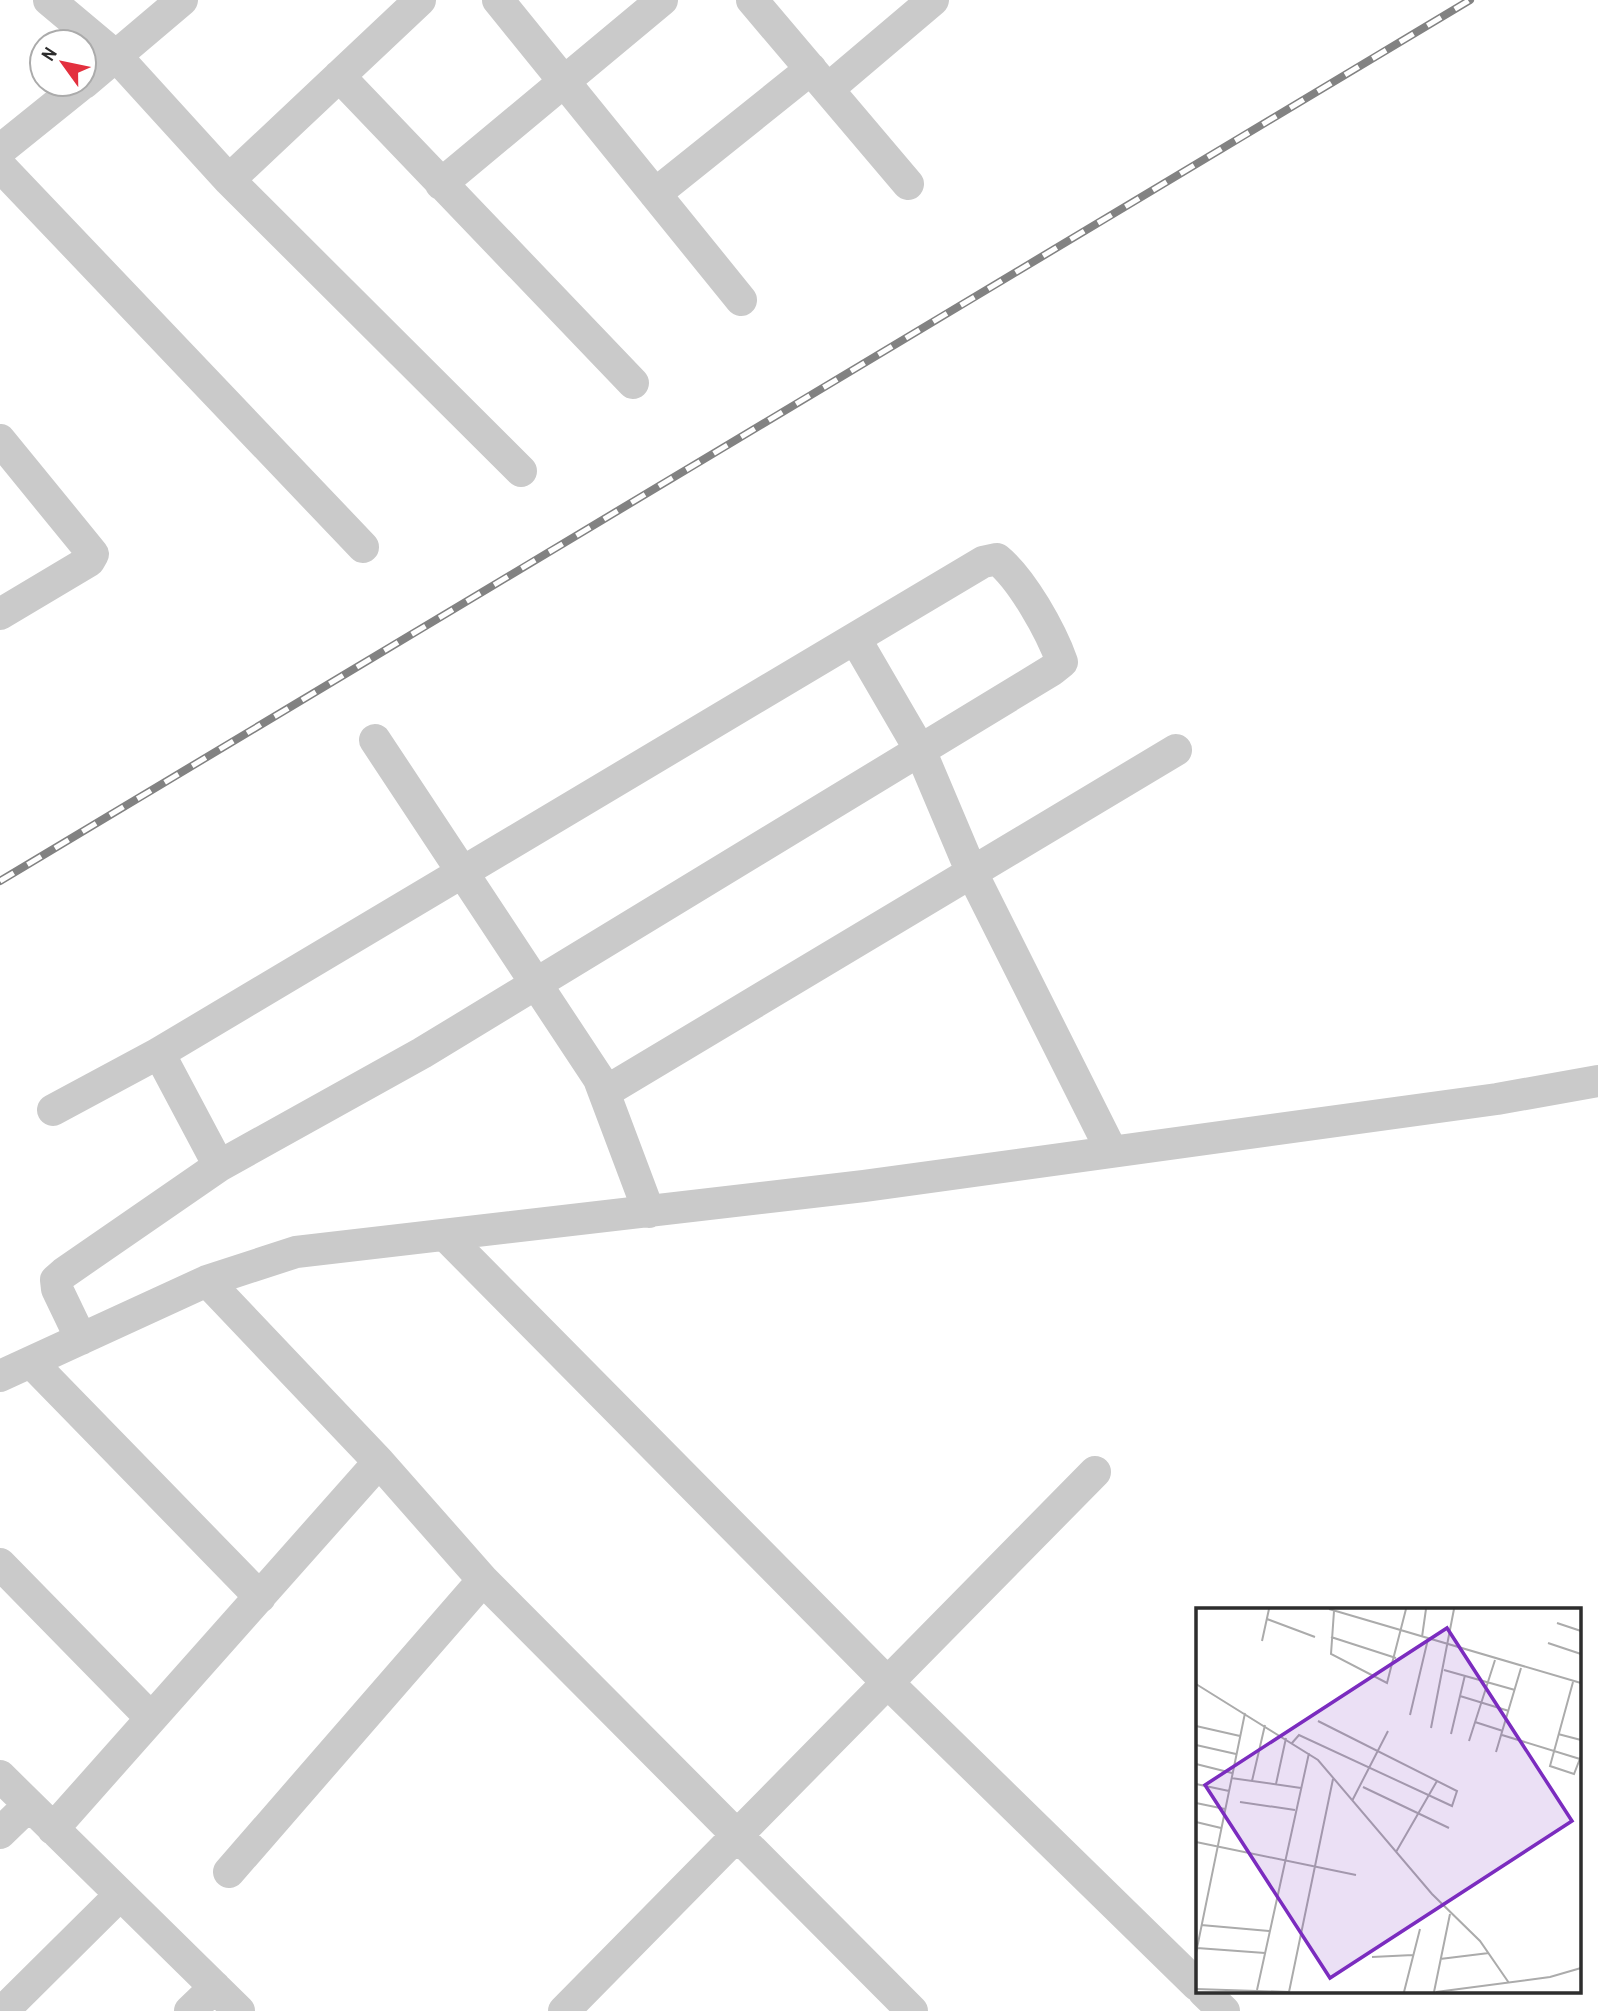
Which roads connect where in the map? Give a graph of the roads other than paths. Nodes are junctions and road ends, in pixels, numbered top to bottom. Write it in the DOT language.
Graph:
graph roads {
  1 [pos="49,0"];
  2 [pos="181,0"];
  3 [pos="420,0"];
  4 [pos="498,0"];
  5 [pos="662,0"];
  6 [pos="752,0"];
  7 [pos="933,0"];
  8 [pos="117,57"];
  9 [pos="98,72"];
  10 [pos="339,76"];
  11 [pos="819,79"];
  12 [pos="562,82"];
  13 [pos="64,98"];
  14 [pos="0,150"];
  15 [pos="0,166"];
  16 [pos="229,180"];
  17 [pos="441,184"];
  18 [pos="908,184"];
  19 [pos="655,194"];
  20 [pos="741,300"];
  21 [pos="633,383"];
  22 [pos="0,440"];
  23 [pos="521,471"];
  24 [pos="363,547"];
  25 [pos="0,614"];
  26 [pos="856,640"];
  27 [pos="375,740"];
  28 [pos="920,750"];
  29 [pos="1176,750"];
  30 [pos="464,872"];
  31 [pos="972,873"];
  32 [pos="534,983"];
  33 [pos="159,1054"];
  34 [pos="1598,1081"];
  35 [pos="605,1092"];
  36 [pos="53,1110"];
  37 [pos="1112,1152"];
  38 [pos="219,1166"];
  39 [pos="649,1212"];
  40 [pos="445,1235"];
  41 [pos="207,1281"];
  42 [pos="81,1339"];
  43 [pos="31,1362"];
  44 [pos="0,1376"];
  45 [pos="379,1462"];
  46 [pos="1095,1472"];
  47 [pos="0,1564"];
  48 [pos="483,1580"];
  49 [pos="260,1597"];
  50 [pos="888,1683"];
  51 [pos="151,1718"];
  52 [pos="0,1776"];
  53 [pos="29,1805"];
  54 [pos="53,1829"];
  55 [pos="0,1833"];
  56 [pos="736,1838"];
  57 [pos="229,1872"];
  58 [pos="120,1895"];
  59 [pos="1196,1984"];
  60 [pos="215,1987"];
  61 [pos="1206,1994"];
  62 [pos="3,2011"];
  63 [pos="190,2011"];
  64 [pos="239,2011"];
  65 [pos="564,2011"];
  66 [pos="912,2011"];
  67 [pos="1224,2011"];
  1 -- 8 [label="street"];
  2 -- 8 [label="street"];
  3 -- 10 [label="street"];
  4 -- 12 [label="street"];
  5 -- 12 [label="street"];
  6 -- 11 [label="street"];
  7 -- 11 [label="street"];
  8 -- 9 [label="street"];
  8 -- 16 [label="street"];
  10 -- 16 [label="street"];
  10 -- 17 [label="street"];
  11 -- 18 [label="street"];
  11 -- 19 [label="street"];
  12 -- 17 [label="street"];
  12 -- 19 [label="street"];
  13 -- 14 [label="street"];
  15 -- 24 [label="street"];
  16 -- 23 [label="street"];
  17 -- 21 [label="street"];
  19 -- 20 [label="street"];
  22 -- 25 [label="street"];
  26 -- 28 [label="street"];
  26 -- 28 [label="street"];
  26 -- 30 [label="street"];
  27 -- 30 [label="street"];
  28 -- 31 [label="street"];
  28 -- 32 [label="street"];
  29 -- 31 [label="street"];
  30 -- 32 [label="street"];
  30 -- 33 [label="street"];
  31 -- 35 [label="street"];
  31 -- 37 [label="street"];
  32 -- 35 [label="street"];
  32 -- 38 [label="street"];
  33 -- 36 [label="street"];
  33 -- 38 [label="street"];
  34 -- 37 [label="street"];
  35 -- 39 [label="street"];
  37 -- 39 [label="street"];
  38 -- 42 [label="street"];
  39 -- 40 [label="street"];
  40 -- 41 [label="street"];
  40 -- 50 [label="street"];
  41 -- 42 [label="street"];
  41 -- 45 [label="street"];
  42 -- 43 [label="street"];
  43 -- 44 [label="street"];
  43 -- 49 [label="street"];
  45 -- 48 [label="street"];
  45 -- 49 [label="street"];
  46 -- 50 [label="street"];
  47 -- 51 [label="street"];
  48 -- 56 [label="street"];
  48 -- 57 [label="street"];
  49 -- 51 [label="street"];
  50 -- 56 [label="street"];
  50 -- 59 [label="street"];
  51 -- 54 [label="street"];
  52 -- 53 [label="street"];
  53 -- 54 [label="street"];
  53 -- 55 [label="street"];
  54 -- 58 [label="street"];
  56 -- 65 [label="street"];
  56 -- 66 [label="street"];
  58 -- 60 [label="street"];
  58 -- 62 [label="street"];
  60 -- 63 [label="street"];
  60 -- 64 [label="street"];
  61 -- 67 [label="street"];
}
